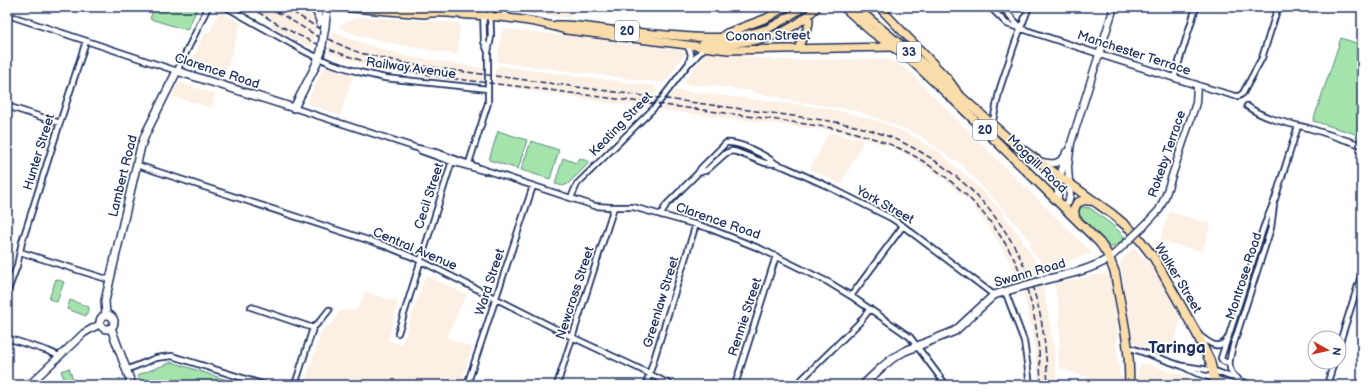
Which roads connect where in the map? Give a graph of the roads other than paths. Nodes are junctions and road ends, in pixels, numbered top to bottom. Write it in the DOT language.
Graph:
graph roads {
  1 [pos="208,7"];
  2 [pos="226,7"];
  3 [pos="312,7"];
  4 [pos="327,7"];
  5 [pos="340,7"];
  6 [pos="425,7"];
  7 [pos="483,7"];
  8 [pos="490,7"];
  9 [pos="501,7"];
  10 [pos="785,7"];
  11 [pos="803,7"];
  12 [pos="817,7"];
  13 [pos="844,7"];
  14 [pos="855,7"];
  15 [pos="879,7"];
  16 [pos="990,7"];
  17 [pos="1002,7"];
  18 [pos="1029,7"];
  19 [pos="1114,7"];
  20 [pos="1196,7"];
  21 [pos="1278,7"];
  22 [pos="436,12"];
  23 [pos="486,16"];
  24 [pos="808,16"];
  25 [pos="14,17"];
  26 [pos="789,17"];
  27 [pos="515,20"];
  28 [pos="323,25"];
  29 [pos="552,26"];
  30 [pos="1021,28"];
  31 [pos="720,38"];
  32 [pos="86,40"];
  33 [pos="643,40"];
  34 [pos="687,45"];
  35 [pos="894,47"];
  36 [pos="706,48"];
  37 [pos="799,48"];
  38 [pos="488,52"];
  39 [pos="320,54"];
  40 [pos="1099,54"];
  41 [pos="908,58"];
  42 [pos="689,63"];
  43 [pos="177,71"];
  44 [pos="1174,78"];
  45 [pos="1197,85"];
  46 [pos="488,89"];
  47 [pos="963,98"];
  48 [pos="7,106"];
  49 [pos="1246,106"];
  50 [pos="294,108"];
  51 [pos="60,122"];
  52 [pos="992,125"];
  53 [pos="1298,126"];
  54 [pos="1071,143"];
  55 [pos="1362,145"];
  56 [pos="1066,153"];
  57 [pos="453,160"];
  58 [pos="1038,162"];
  59 [pos="776,164"];
  60 [pos="137,165"];
  61 [pos="468,165"];
  62 [pos="698,173"];
  63 [pos="1060,176"];
  64 [pos="1069,183"];
  65 [pos="533,186"];
  66 [pos="571,198"];
  67 [pos="1275,199"];
  68 [pos="1095,201"];
  69 [pos="1060,203"];
  70 [pos="614,207"];
  71 [pos="661,215"];
  72 [pos="1076,219"];
  73 [pos="696,224"];
  74 [pos="903,226"];
  75 [pos="20,252"];
  76 [pos="776,256"];
  77 [pos="1110,258"];
  78 [pos="420,261"];
  79 [pos="1362,273"];
  80 [pos="110,280"];
  81 [pos="1004,291"];
  82 [pos="7,293"];
  83 [pos="994,295"];
  84 [pos="851,296"];
  85 [pos="496,298"];
  86 [pos="251,307"];
  87 [pos="870,309"];
  88 [pos="329,310"];
  89 [pos="106,315"];
  90 [pos="100,324"];
  91 [pos="111,328"];
  92 [pos="313,328"];
  93 [pos="1344,330"];
  94 [pos="398,333"];
  95 [pos="1197,334"];
  96 [pos="1229,335"];
  97 [pos="572,337"];
  98 [pos="7,338"];
  99 [pos="917,347"];
  100 [pos="1128,347"];
  101 [pos="59,356"];
  102 [pos="1230,359"];
  103 [pos="1182,366"];
  104 [pos="126,370"];
  105 [pos="1213,370"];
  106 [pos="1332,370"];
  107 [pos="650,374"];
  108 [pos="1238,379"];
  109 [pos="1216,382"];
  110 [pos="29,385"];
  111 [pos="132,385"];
  112 [pos="265,385"];
  113 [pos="295,385"];
  114 [pos="467,385"];
  115 [pos="556,385"];
  116 [pos="646,385"];
  117 [pos="671,385"];
  118 [pos="735,385"];
  119 [pos="796,385"];
  120 [pos="863,385"];
  121 [pos="946,385"];
  122 [pos="1030,385"];
  123 [pos="1129,385"];
  124 [pos="1235,385"];
  125 [pos="1251,385"];
  126 [pos="1327,385"];
  1 -- 43 [label="street, Lambert Road"];
  2 -- 39 [label="street, Railway Avenue"];
  3 -- 28 [label="main road"];
  4 -- 28 [label="main road"];
  5 -- 22 [label="main road, Coonan Street / 20"];
  6 -- 22 [label="main road, Coonan Street / 20"];
  7 -- 23 [label="street"];
  8 -- 23 [label="street"];
  9 -- 27 [label="street"];
  10 -- 31 [label="main road"];
  11 -- 26 [label="main road, Coonan Street / 20"];
  12 -- 24 [label="main road, Coonan Street"];
  13 -- 35 [label="highway, Moggill Road / 33"];
  14 -- 47 [label="highway, Moggill Road / 33"];
  15 -- 47 [label="main road, Moggill Road / 20"];
  16 -- 30 [label="street, Manchester Terrace"];
  17 -- 30 [label="street, Manchester Terrace"];
  18 -- 30 [label="street"];
  19 -- 40 [label="street"];
  20 -- 44 [label="street"];
  21 -- 45 [label="street, Manchester Terrace"];
  22 -- 23 [label="main road, Coonan Street / 20"];
  23 -- 27 [label="main road, Coonan Street / 20"];
  23 -- 38 [label="street"];
  23 -- 38 [label="street"];
  24 -- 26 [label="main road"];
  24 -- 33 [label="main road, Coonan Street"];
  24 -- 37 [label="main road"];
  25 -- 32 [label="street, Clarence Road"];
  26 -- 31 [label="main road, Coonan Street / 20"];
  27 -- 29 [label="main road, Coonan Street / 20"];
  28 -- 39 [label="main road, bridge"];
  29 -- 31 [label="main road, Coonan Street / 20"];
  29 -- 33 [label="main road, Coonan Street / 20"];
  30 -- 40 [label="street, Manchester Terrace"];
  30 -- 52 [label="street"];
  32 -- 43 [label="street, Clarence Road"];
  32 -- 51 [label="street, Hunter Street"];
  33 -- 34 [label="main road, Coonan Street / 20"];
  34 -- 36 [label="main road, Coonan Street / 20"];
  34 -- 42 [label="street"];
  35 -- 37 [label="main road, Coonan Street / 20"];
  35 -- 41 [label="highway, Moggill Road / 33"];
  36 -- 37 [label="main road, Coonan Street / 20"];
  36 -- 42 [label="street, Keating Street"];
  38 -- 46 [label="street"];
  39 -- 46 [label="street, Railway Avenue"];
  39 -- 50 [label="main road"];
  40 -- 44 [label="street, Manchester Terrace"];
  40 -- 54 [label="street"];
  41 -- 69 [label="highway, Moggill Road / 20"];
  42 -- 66 [label="street, Keating Street"];
  43 -- 50 [label="main road, Clarence Road"];
  43 -- 60 [label="main road, Lambert Road"];
  44 -- 45 [label="street, Manchester Terrace"];
  45 -- 77 [label="street, Rokeby Terrace, bridge"];
  46 -- 61 [label="street"];
  47 -- 52 [label="highway, Moggill Road / 20"];
  48 -- 51 [label="street"];
  49 -- 53 [label="street"];
  50 -- 57 [label="street, Clarence Road"];
  51 -- 75 [label="street, Hunter Street"];
  52 -- 58 [label="highway, Moggill Road / 20"];
  53 -- 55 [label="street"];
  53 -- 67 [label="street, Montrose Road"];
  54 -- 56 [label="street"];
  54 -- 64 [label="street"];
  56 -- 58 [label="street"];
  56 -- 63 [label="street"];
  57 -- 61 [label="street, Clarence Road"];
  57 -- 78 [label="street, Cecil Street"];
  58 -- 63 [label="highway, Moggill Road / 20"];
  59 -- 62 [label="street, York Street"];
  59 -- 62 [label="street, York Street"];
  59 -- 74 [label="street, York Street"];
  60 -- 78 [label="street, Central Avenue"];
  60 -- 80 [label="main road, Lambert Road"];
  61 -- 65 [label="street, Clarence Road"];
  62 -- 71 [label="street, York Street"];
  63 -- 64 [label="highway, Moggill Road / 20"];
  63 -- 69 [label="street"];
  64 -- 68 [label="highway, Moggill Road / 20"];
  64 -- 69 [label="street"];
  65 -- 66 [label="street, Clarence Road"];
  65 -- 85 [label="street, Ward Street"];
  66 -- 70 [label="street, Clarence Road"];
  67 -- 96 [label="street, Montrose Road"];
  67 -- 102 [label="street, Montrose Road"];
  68 -- 72 [label="highway"];
  68 -- 95 [label="highway, Walker Street / 20"];
  69 -- 72 [label="highway, Moggill Road / 20"];
  70 -- 71 [label="street, Clarence Road"];
  70 -- 97 [label="street, Newcross Street"];
  71 -- 73 [label="street, Clarence Road"];
  72 -- 77 [label="highway, Moggill Road / 20"];
  73 -- 76 [label="street, Clarence Road"];
  73 -- 107 [label="street, Greenlaw Street"];
  74 -- 83 [label="street, York Street"];
  74 -- 84 [label="street"];
  75 -- 80 [label="street"];
  75 -- 82 [label="street, Hunter Street"];
  76 -- 84 [label="street, Clarence Road"];
  76 -- 118 [label="street, Rennie Street"];
  77 -- 81 [label="main road, Swann Road, bridge"];
  77 -- 100 [label="highway, Moggill Road / 20"];
  78 -- 85 [label="street, Central Avenue"];
  78 -- 94 [label="street, Cecil Street"];
  79 -- 93 [label="street"];
  80 -- 89 [label="main road, Lambert Road"];
  81 -- 83 [label="main road, Swann Road"];
  81 -- 122 [label="street"];
  83 -- 99 [label="main road, Swann Road"];
  84 -- 87 [label="street, Clarence Road"];
  85 -- 97 [label="street, Central Avenue"];
  85 -- 114 [label="street, Ward Street"];
  86 -- 92 [label="street"];
  87 -- 99 [label="street, Clarence Road"];
  87 -- 119 [label="street"];
  88 -- 92 [label="street"];
  89 -- 90 [label="main road"];
  89 -- 91 [label="main road"];
  90 -- 91 [label="main road"];
  90 -- 101 [label="street"];
  91 -- 104 [label="main road"];
  92 -- 113 [label="street"];
  95 -- 96 [label="street, Montrose Road"];
  95 -- 105 [label="highway, Walker Street / 20"];
  96 -- 102 [label="street, Montrose Road"];
  97 -- 107 [label="street, Central Avenue"];
  97 -- 115 [label="street, Newcross Street"];
  98 -- 101 [label="street"];
  99 -- 120 [label="main road, Swann Road"];
  99 -- 121 [label="street, Clarence Road"];
  100 -- 103 [label="street"];
  100 -- 123 [label="highway, Moggill Road / 20"];
  101 -- 110 [label="street"];
  102 -- 108 [label="street, Montrose Road"];
  103 -- 105 [label="street"];
  103 -- 109 [label="street"];
  104 -- 111 [label="main road"];
  104 -- 112 [label="street"];
  105 -- 108 [label="street"];
  105 -- 109 [label="highway, Walker Street / 20"];
  106 -- 126 [label="street"];
  107 -- 116 [label="street, Greenlaw Street"];
  107 -- 117 [label="street, Central Avenue"];
  108 -- 125 [label="street"];
  109 -- 124 [label="street"];
}
